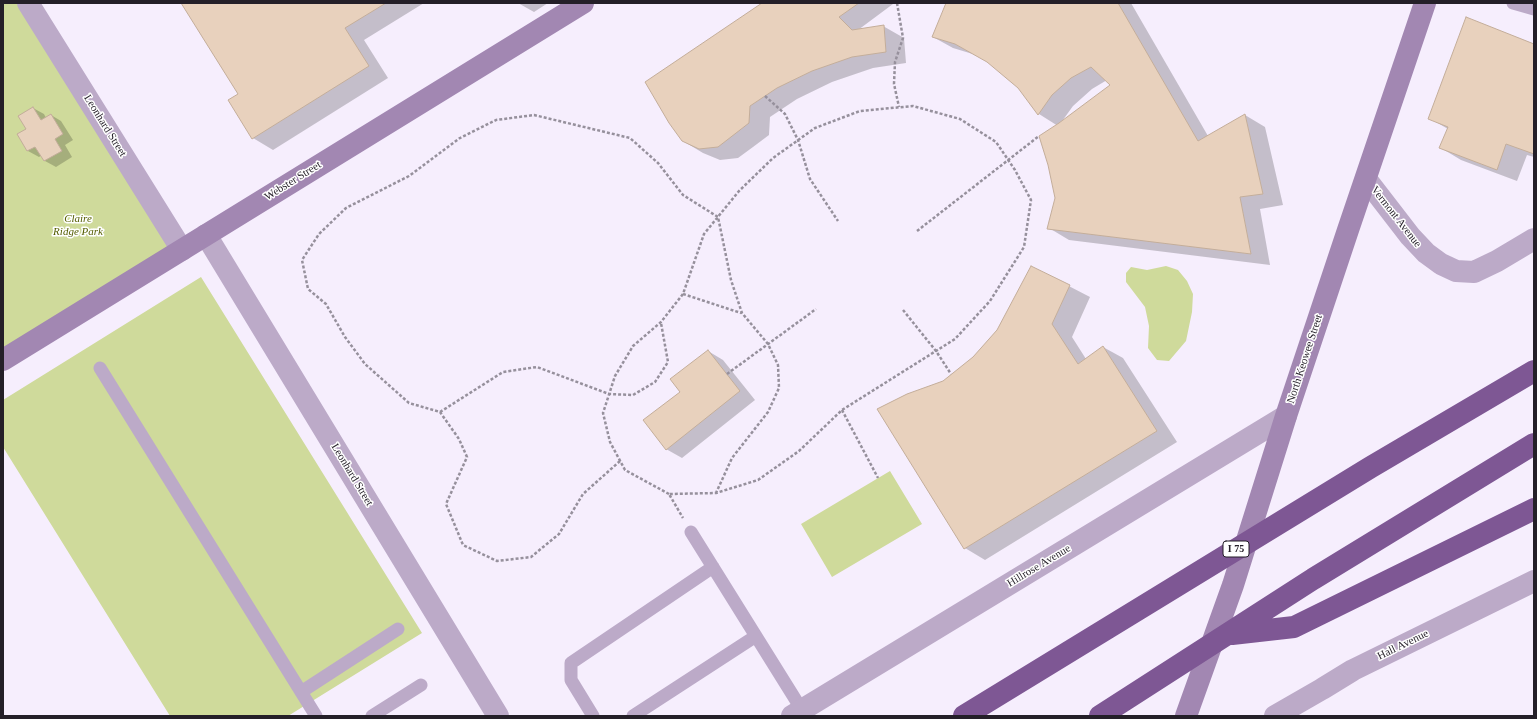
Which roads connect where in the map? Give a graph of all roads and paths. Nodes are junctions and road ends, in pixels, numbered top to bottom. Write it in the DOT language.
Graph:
graph roads {
  1 [pos="28,3"];
  2 [pos="583,3"];
  3 [pos="897,3"];
  4 [pos="1425,3"];
  5 [pos="1513,3"];
  6 [pos="1534,9"];
  7 [pos="765,96"];
  8 [pos="899,107"];
  9 [pos="1039,136"];
  10 [pos="798,140"];
  11 [pos="1008,161"];
  12 [pos="1366,179"];
  13 [pos="718,217"];
  14 [pos="838,221"];
  15 [pos="917,231"];
  16 [pos="206,235"];
  17 [pos="1534,239"];
  18 [pos="182,250"];
  19 [pos="683,294"];
  20 [pos="816,309"];
  21 [pos="902,310"];
  22 [pos="742,313"];
  23 [pos="661,322"];
  24 [pos="768,344"];
  25 [pos="936,350"];
  26 [pos="3,360"];
  27 [pos="100,368"];
  28 [pos="1534,371"];
  29 [pos="726,374"];
  30 [pos="951,374"];
  31 [pos="609,394"];
  32 [pos="842,410"];
  33 [pos="440,412"];
  34 [pos="1286,416"];
  35 [pos="1534,444"];
  36 [pos="620,461"];
  37 [pos="878,478"];
  38 [pos="716,493"];
  39 [pos="669,494"];
  40 [pos="1534,509"];
  41 [pos="691,532"];
  42 [pos="713,567"];
  43 [pos="1534,581"];
  44 [pos="398,629"];
  45 [pos="1229,634"];
  46 [pos="756,636"];
  47 [pos="421,685"];
  48 [pos="301,692"];
  49 [pos="797,713"];
  50 [pos="316,716"];
  51 [pos="372,716"];
  52 [pos="498,716"];
  53 [pos="593,716"];
  54 [pos="633,716"];
  55 [pos="964,716"];
  56 [pos="1100,716"];
  57 [pos="1186,716"];
  58 [pos="1275,716"];
  1 -- 18 [label="street, Leonhard Street"];
  2 -- 16 [label="main road, Webster Street"];
  3 -- 8 [label="path"];
  4 -- 12 [label="main road, North Keowee Street"];
  5 -- 6 [label="lane"];
  7 -- 10 [label="path"];
  8 -- 10 [label="path"];
  8 -- 11 [label="path"];
  9 -- 11 [label="path"];
  10 -- 13 [label="path"];
  10 -- 14 [label="path"];
  11 -- 15 [label="path"];
  11 -- 25 [label="path"];
  12 -- 17 [label="street, Vermont Avenue"];
  12 -- 34 [label="main road, North Keowee Street"];
  13 -- 19 [label="path"];
  13 -- 22 [label="path"];
  13 -- 33 [label="path"];
  16 -- 18 [label="main road, Webster Street"];
  16 -- 52 [label="street, Leonhard Street"];
  18 -- 26 [label="main road, Webster Street"];
  19 -- 22 [label="path"];
  19 -- 23 [label="path"];
  20 -- 24 [label="path"];
  21 -- 25 [label="path"];
  22 -- 24 [label="path"];
  23 -- 31 [label="path"];
  23 -- 31 [label="path"];
  24 -- 29 [label="path"];
  24 -- 38 [label="path"];
  25 -- 30 [label="path"];
  25 -- 32 [label="path"];
  27 -- 48 [label="lane"];
  28 -- 55 [label="highway, I 75"];
  31 -- 33 [label="path"];
  31 -- 36 [label="path"];
  32 -- 37 [label="path"];
  32 -- 38 [label="path"];
  33 -- 36 [label="path"];
  34 -- 49 [label="street, Hillrose Avenue"];
  34 -- 57 [label="main road, North Keowee Street"];
  35 -- 45 [label="highway"];
  36 -- 39 [label="path"];
  38 -- 39 [label="path"];
  39 -- 41 [label="path"];
  40 -- 45 [label="highway"];
  41 -- 42 [label="lane"];
  42 -- 46 [label="lane"];
  42 -- 53 [label="lane"];
  43 -- 58 [label="street, Hall Avenue"];
  44 -- 48 [label="lane"];
  45 -- 56 [label="highway"];
  46 -- 49 [label="lane"];
  46 -- 54 [label="lane"];
  47 -- 51 [label="lane"];
  48 -- 50 [label="lane"];
}
